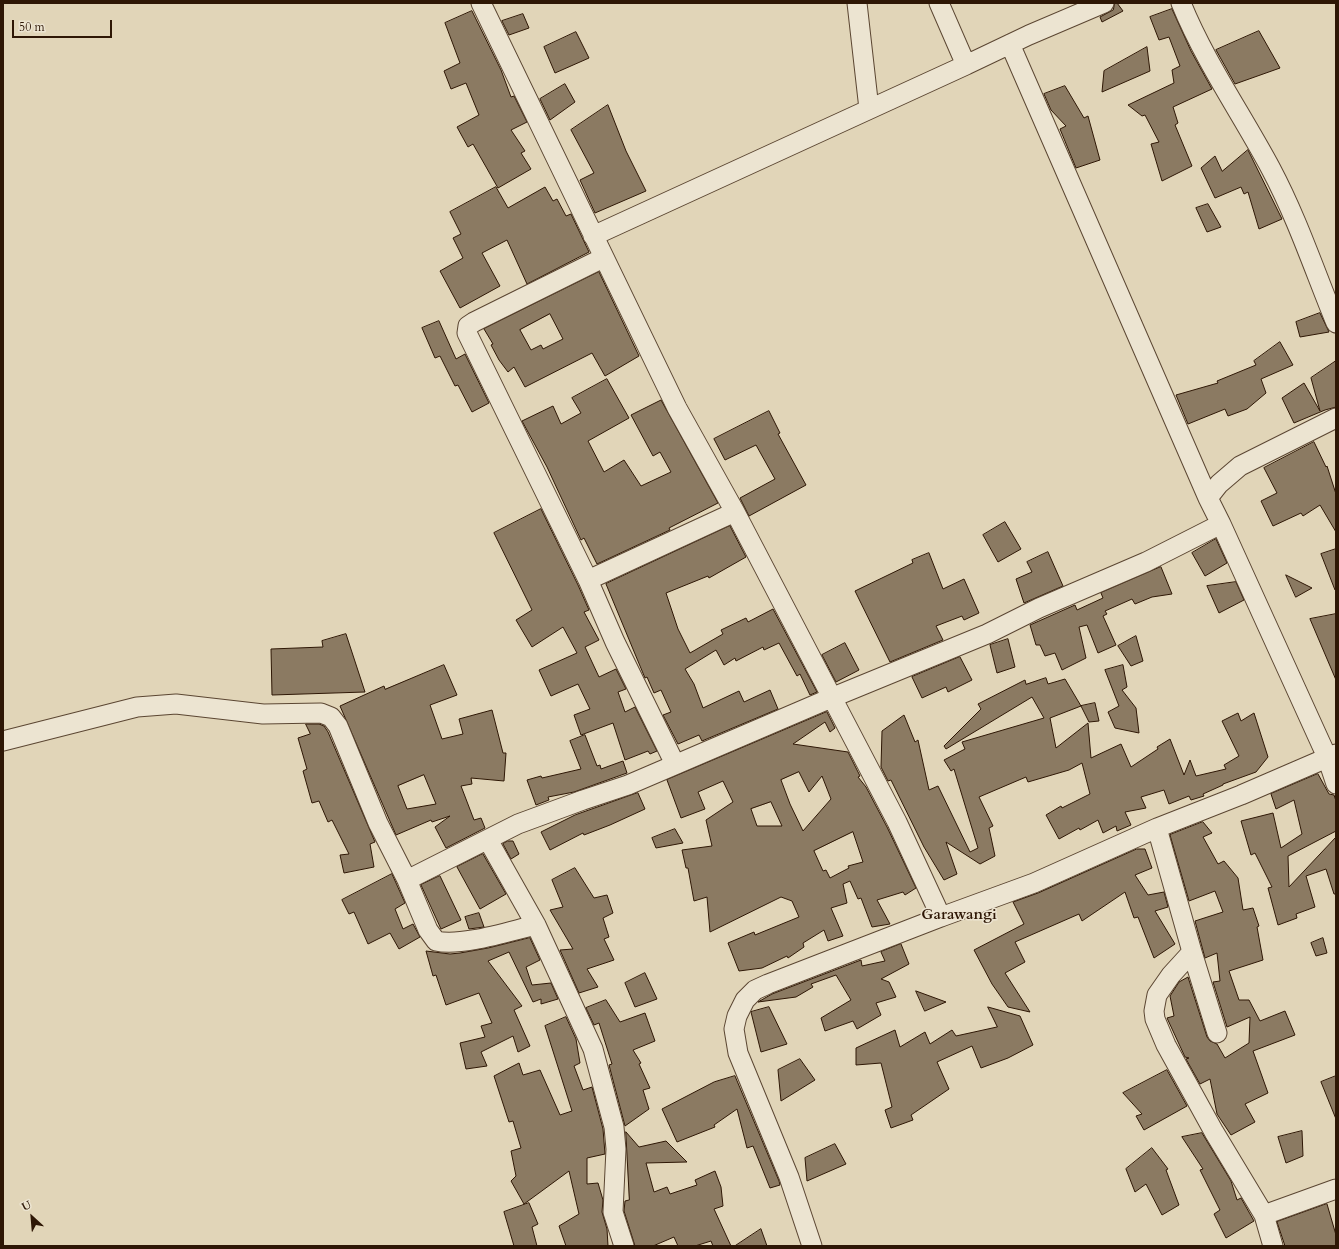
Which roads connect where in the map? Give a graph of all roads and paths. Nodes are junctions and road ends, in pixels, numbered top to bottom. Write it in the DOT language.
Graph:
graph roads {
  1 [pos="481,3"];
  2 [pos="857,3"];
  3 [pos="939,3"];
  4 [pos="1104,3"];
  5 [pos="1181,3"];
  6 [pos="1010,44"];
  7 [pos="966,65"];
  8 [pos="869,109"];
  9 [pos="593,236"];
  10 [pos="603,258"];
  11 [pos="1336,323"];
  12 [pos="1336,418"];
  13 [pos="1208,498"];
  14 [pos="735,512"];
  15 [pos="1221,524"];
  16 [pos="588,580"];
  17 [pos="831,698"];
  18 [pos="3,740"];
  19 [pos="1332,756"];
  20 [pos="675,764"];
  21 [pos="1336,784"];
  22 [pos="1157,828"];
  23 [pos="492,838"];
  24 [pos="407,880"];
  25 [pos="941,917"];
  26 [pos="536,925"];
  27 [pos="1192,952"];
  28 [pos="1217,1034"];
  29 [pos="1336,1189"];
  30 [pos="1264,1215"];
  31 [pos="624,1246"];
  32 [pos="812,1246"];
  33 [pos="1273,1246"];
  1 -- 9 [label="street"];
  2 -- 8 [label="street"];
  3 -- 7 [label="street"];
  4 -- 6 [label="street"];
  5 -- 11 [label="street"];
  6 -- 7 [label="street"];
  6 -- 13 [label="street"];
  7 -- 8 [label="street"];
  8 -- 9 [label="street"];
  9 -- 10 [label="street"];
  10 -- 14 [label="street"];
  10 -- 16 [label="street"];
  12 -- 13 [label="street"];
  13 -- 15 [label="street"];
  14 -- 16 [label="street"];
  14 -- 17 [label="street"];
  15 -- 17 [label="street"];
  15 -- 19 [label="street"];
  16 -- 20 [label="street"];
  17 -- 20 [label="street"];
  17 -- 25 [label="street"];
  18 -- 24 [label="street"];
  19 -- 21 [label="street"];
  19 -- 22 [label="street"];
  20 -- 23 [label="street"];
  22 -- 25 [label="street"];
  22 -- 27 [label="street"];
  23 -- 24 [label="street"];
  23 -- 26 [label="street"];
  24 -- 26 [label="street"];
  25 -- 32 [label="street"];
  26 -- 31 [label="street"];
  27 -- 28 [label="street"];
  27 -- 30 [label="street"];
  29 -- 30 [label="street"];
  30 -- 33 [label="street"];
}
